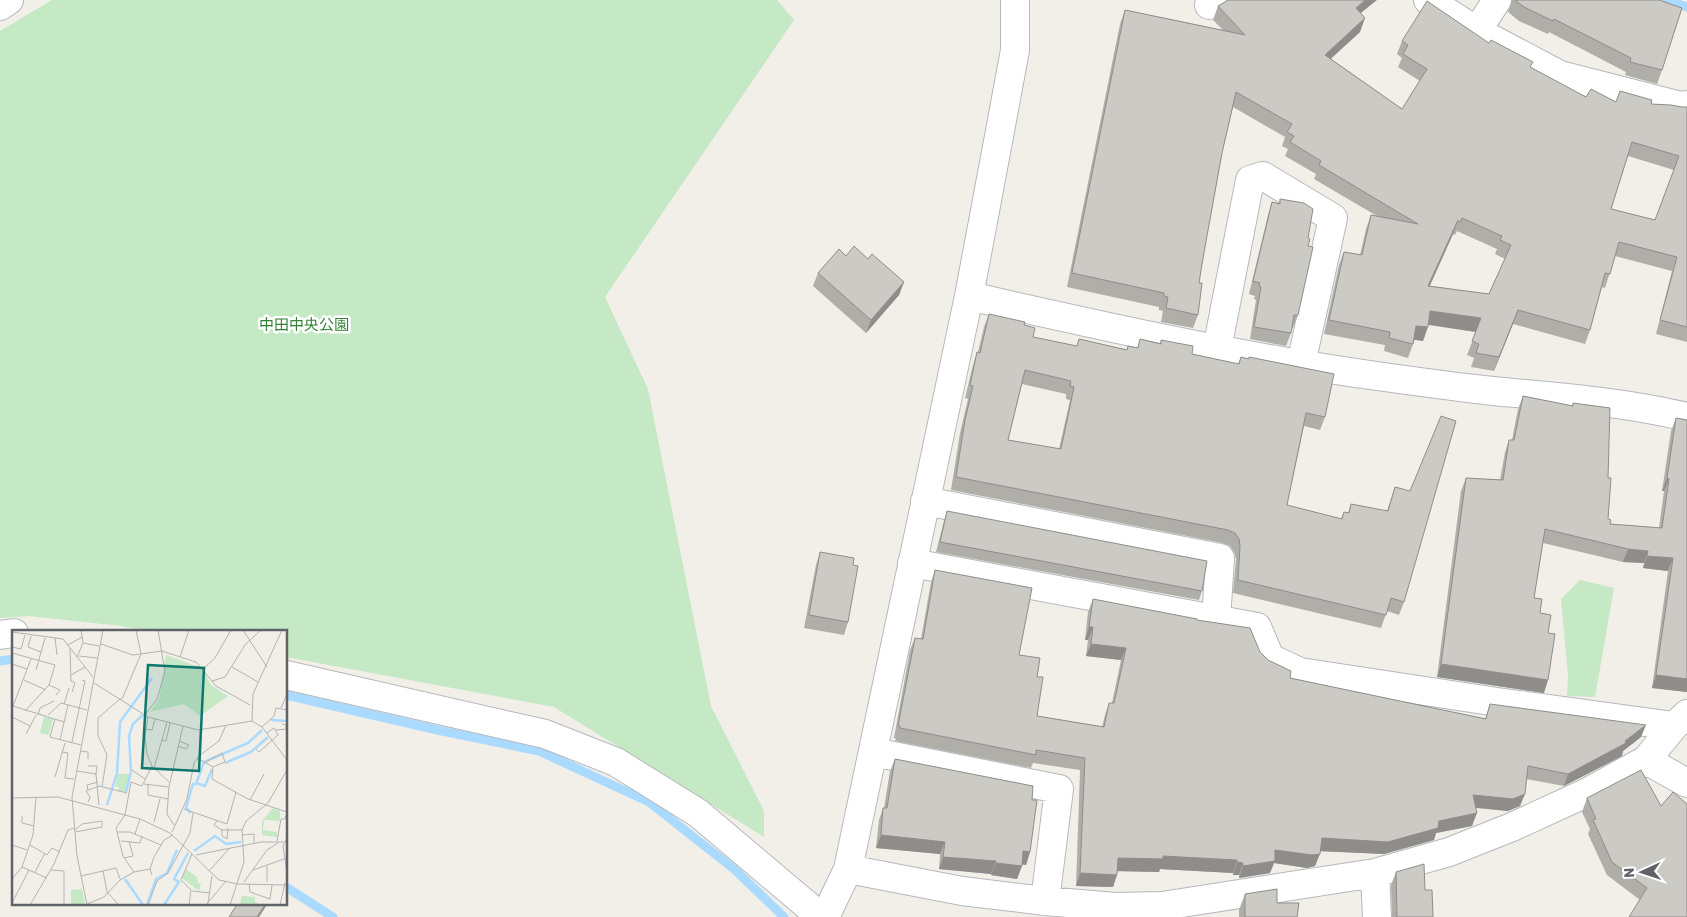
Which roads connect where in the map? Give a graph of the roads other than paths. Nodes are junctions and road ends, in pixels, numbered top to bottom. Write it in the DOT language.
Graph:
graph roads {
  1 [pos="9,0"];
  2 [pos="1015,0"];
  3 [pos="1428,0"];
  4 [pos="1498,0"];
  5 [pos="0,6"];
  6 [pos="1477,31"];
  7 [pos="1687,105"];
  8 [pos="969,296"];
  9 [pos="1217,349"];
  10 [pos="1301,364"];
  11 [pos="1687,417"];
  12 [pos="926,501"];
  13 [pos="912,562"];
  14 [pos="1216,620"];
  15 [pos="288,675"];
  16 [pos="1680,720"];
  17 [pos="873,752"];
  18 [pos="1646,760"];
  19 [pos="1687,783"];
  20 [pos="848,870"];
  21 [pos="1375,873"];
  22 [pos="1045,901"];
  23 [pos="823,917"];
  24 [pos="1378,917"];
  1 -- 5 [label="street"];
  2 -- 8 [label="street"];
  3 -- 6 [label="street"];
  4 -- 6 [label="street"];
  6 -- 7 [label="street"];
  8 -- 9 [label="street"];
  8 -- 12 [label="street"];
  9 -- 10 [label="street"];
  9 -- 10 [label="street"];
  10 -- 11 [label="street"];
  12 -- 13 [label="street"];
  12 -- 14 [label="street"];
  13 -- 14 [label="street"];
  13 -- 17 [label="street"];
  14 -- 16 [label="street"];
  15 -- 23 [label="street"];
  16 -- 18 [label="street"];
  17 -- 20 [label="street"];
  17 -- 22 [label="street"];
  18 -- 19 [label="street"];
  18 -- 21 [label="street"];
  20 -- 22 [label="street"];
  20 -- 23 [label="street"];
  21 -- 22 [label="street"];
  21 -- 24 [label="street"];
}
